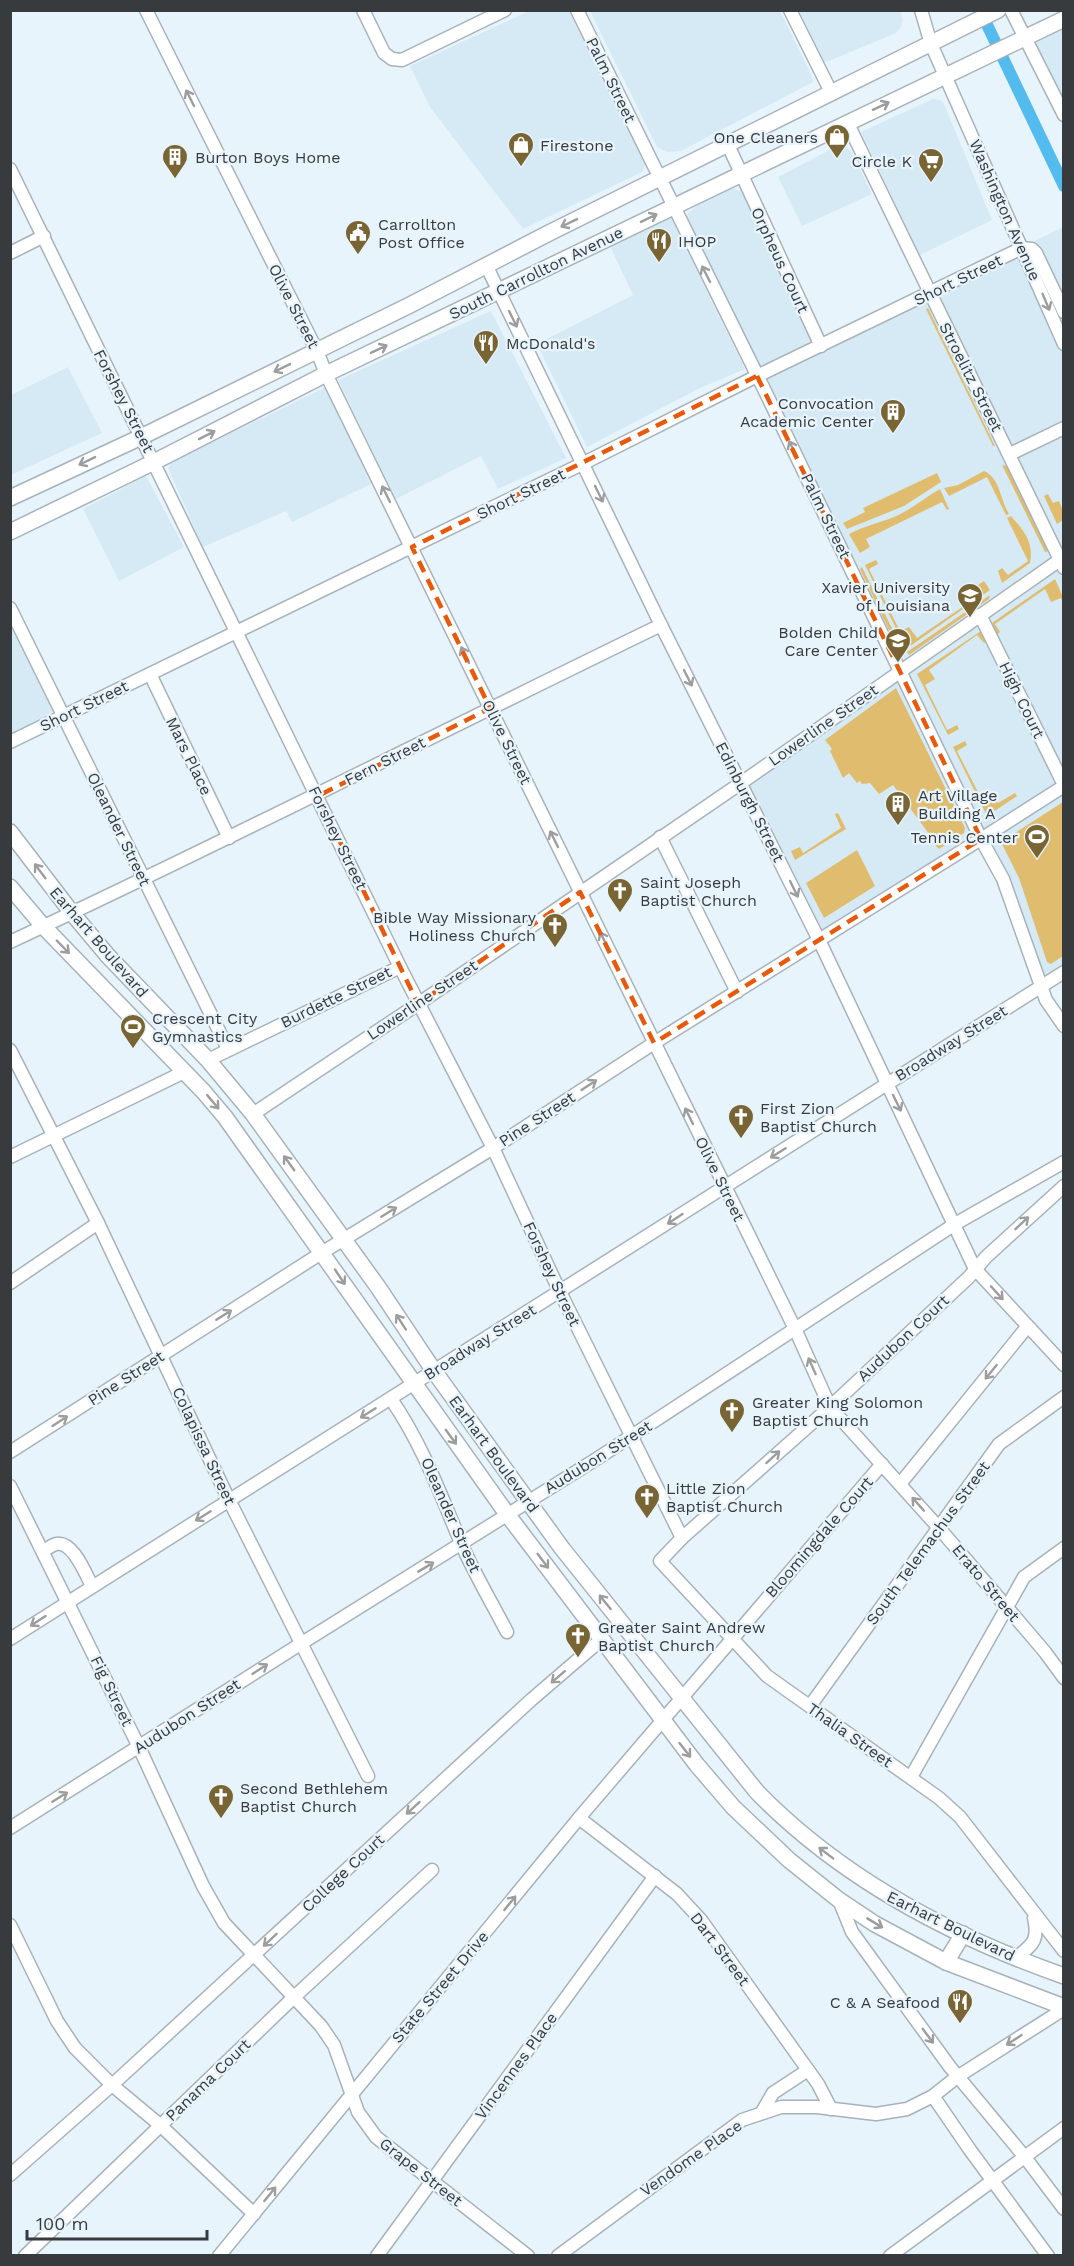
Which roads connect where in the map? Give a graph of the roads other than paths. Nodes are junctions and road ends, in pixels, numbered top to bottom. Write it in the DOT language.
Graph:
graph roads {
  1 [pos="146,10"];
  2 [pos="363,10"];
  3 [pos="506,10"];
  4 [pos="577,10"];
  5 [pos="790,10"];
  6 [pos="921,10"];
  7 [pos="1002,11"];
  8 [pos="1064,19"];
  9 [pos="1024,39"];
  10 [pos="931,44"];
  11 [pos="946,76"];
  12 [pos="832,94"];
  13 [pos="1064,115"];
  14 [pos="847,122"];
  15 [pos="728,145"];
  16 [pos="10,169"];
  17 [pos="740,174"];
  18 [pos="659,178"];
  19 [pos="672,206"];
  20 [pos="44,236"];
  21 [pos="1027,249"];
  22 [pos="10,253"];
  23 [pos="487,267"];
  24 [pos="500,292"];
  25 [pos="929,294"];
  26 [pos="1064,312"];
  27 [pos="1064,344"];
  28 [pos="820,346"];
  29 [pos="317,351"];
  30 [pos="326,374"];
  31 [pos="757,376"];
  32 [pos="1064,428"];
  33 [pos="141,437"];
  34 [pos="1010,454"];
  35 [pos="154,462"];
  36 [pos="584,463"];
  37 [pos="10,498"];
  38 [pos="10,532"];
  39 [pos="412,547"];
  40 [pos="1062,561"];
  41 [pos="10,608"];
  42 [pos="980,615"];
  43 [pos="661,625"];
  44 [pos="236,633"];
  45 [pos="901,671"];
  46 [pos="150,674"];
  47 [pos="490,708"];
  48 [pos="64,716"];
  49 [pos="10,742"];
  50 [pos="741,783"];
  51 [pos="1064,785"];
  52 [pos="318,796"];
  53 [pos="10,832"];
  54 [pos="660,837"];
  55 [pos="230,838"];
  56 [pos="981,839"];
  57 [pos="142,878"];
  58 [pos="10,887"];
  59 [pos="580,892"];
  60 [pos="72,913"];
  61 [pos="44,926"];
  62 [pos="819,940"];
  63 [pos="10,942"];
  64 [pos="400,967"];
  65 [pos="1064,972"];
  66 [pos="1041,986"];
  67 [pos="737,992"];
  68 [pos="418,1004"];
  69 [pos="1064,1026"];
  70 [pos="654,1043"];
  71 [pos="228,1049"];
  72 [pos="10,1050"];
  73 [pos="207,1060"];
  74 [pos="184,1072"];
  75 [pos="888,1083"];
  76 [pos="254,1114"];
  77 [pos="54,1136"];
  78 [pos="493,1148"];
  79 [pos="10,1157"];
  80 [pos="1064,1162"];
  81 [pos="1064,1186"];
  82 [pos="724,1187"];
  83 [pos="98,1223"];
  84 [pos="955,1224"];
  85 [pos="344,1240"];
  86 [pos="323,1252"];
  87 [pos="975,1269"];
  88 [pos="10,1283"];
  89 [pos="560,1292"];
  90 [pos="1028,1327"];
  91 [pos="796,1330"];
  92 [pos="162,1354"];
  93 [pos="1064,1365"];
  94 [pos="434,1371"];
  95 [pos="413,1384"];
  96 [pos="1064,1396"];
  97 [pos="391,1399"];
  98 [pos="830,1407"];
  99 [pos="632,1436"];
  100 [pos="10,1452"];
  101 [pos="882,1464"];
  102 [pos="900,1484"];
  103 [pos="10,1486"];
  104 [pos="229,1500"];
  105 [pos="528,1502"];
  106 [pos="507,1514"];
  107 [pos="939,1528"];
  108 [pos="682,1538"];
  109 [pos="462,1545"];
  110 [pos="1064,1548"];
  111 [pos="43,1551"];
  112 [pos="660,1561"];
  113 [pos="93,1586"];
  114 [pos="68,1602"];
  115 [pos="1006,1608"];
  116 [pos="507,1632"];
  117 [pos="10,1639"];
  118 [pos="602,1639"];
  119 [pos="731,1639"];
  120 [pos="302,1643"];
  121 [pos="1064,1678"];
  122 [pos="681,1698"];
  123 [pos="810,1706"];
  124 [pos="662,1719"];
  125 [pos="139,1747"];
  126 [pos="368,1776"];
  127 [pos="911,1778"];
  128 [pos="579,1818"];
  129 [pos="10,1828"];
  130 [pos="432,1870"];
  131 [pos="655,1876"];
  132 [pos="839,1900"];
  133 [pos="1033,1914"];
  134 [pos="10,1925"];
  135 [pos="963,1934"];
  136 [pos="1064,1951"];
  137 [pos="253,1956"];
  138 [pos="1016,1958"];
  139 [pos="946,1962"];
  140 [pos="1064,1976"];
  141 [pos="293,1998"];
  142 [pos="1064,2008"];
  143 [pos="808,2070"];
  144 [pos="957,2077"];
  145 [pos="112,2085"];
  146 [pos="352,2094"];
  147 [pos="933,2096"];
  148 [pos="831,2109"];
  149 [pos="762,2112"];
  150 [pos="160,2126"];
  151 [pos="1064,2128"];
  152 [pos="1024,2156"];
  153 [pos="10,2175"];
  154 [pos="432,2180"];
  155 [pos="993,2180"];
  156 [pos="1064,2209"];
  157 [pos="254,2214"];
  158 [pos="24,2256"];
  159 [pos="219,2256"];
  160 [pos="377,2256"];
  161 [pos="528,2256"];
  162 [pos="558,2256"];
  163 [pos="890,2256"];
  164 [pos="1048,2256"];
  29 -- 1 [label="street, Olive Street, one-way"];
  2 -- 3 [label="street"];
  4 -- 18 [label="street, Palm Street"];
  5 -- 12 [label="street"];
  6 -- 10 [label="street, Washington Avenue"];
  7 -- 9 [label="street"];
  7 -- 10 [label="main road, South Carrollton Avenue"];
  8 -- 9 [label="main road, South Carrollton Avenue"];
  9 -- 11 [label="main road, South Carrollton Avenue"];
  9 -- 13 [label="street"];
  10 -- 11 [label="street, Washington Avenue"];
  10 -- 12 [label="main road, South Carrollton Avenue"];
  14 -- 11 [label="main road, South Carrollton Avenue, one-way"];
  11 -- 21 [label="street, Washington Avenue"];
  12 -- 15 [label="main road, South Carrollton Avenue"];
  14 -- 17 [label="main road, South Carrollton Avenue"];
  14 -- 25 [label="street, Stroelitz Street"];
  15 -- 17 [label="street, Orpheus Court"];
  15 -- 18 [label="main road, South Carrollton Avenue"];
  16 -- 20 [label="street, Forshey Street"];
  17 -- 19 [label="main road, South Carrollton Avenue"];
  17 -- 28 [label="street, Orpheus Court"];
  18 -- 19 [label="street, Palm Street"];
  18 -- 23 [label="main road, South Carrollton Avenue, one-way"];
  24 -- 19 [label="main road, South Carrollton Avenue, one-way"];
  31 -- 19 [label="street, Palm Street, one-way"];
  20 -- 22 [label="street"];
  20 -- 33 [label="street, Forshey Street"];
  21 -- 25 [label="street, Short Street"];
  21 -- 26 [label="street, Washington Avenue"];
  21 -- 27 [label="street, Washington Avenue, one-way"];
  23 -- 24 [label="street, Edinburgh Street"];
  23 -- 29 [label="main road, South Carrollton Avenue"];
  30 -- 24 [label="main road, South Carrollton Avenue, one-way"];
  24 -- 36 [label="street, Edinburgh Street, one-way"];
  25 -- 28 [label="street, Short Street"];
  25 -- 34 [label="street, Stroelitz Street"];
  28 -- 31 [label="street, Short Street"];
  29 -- 30 [label="street, Olive Street"];
  29 -- 33 [label="main road, South Carrollton Avenue, one-way"];
  35 -- 30 [label="main road, South Carrollton Avenue, one-way"];
  39 -- 30 [label="street, Olive Street, one-way"];
  31 -- 36 [label="street, Short Street"];
  45 -- 31 [label="street, Palm Street, one-way"];
  32 -- 34 [label="street"];
  33 -- 35 [label="street, Forshey Street"];
  33 -- 37 [label="main road, South Carrollton Avenue, one-way"];
  34 -- 40 [label="street, Stroelitz Street"];
  35 -- 38 [label="main road, South Carrollton Avenue"];
  35 -- 44 [label="street, Forshey Street"];
  36 -- 39 [label="street, Short Street"];
  36 -- 43 [label="street, Edinburgh Street, one-way"];
  39 -- 44 [label="street, Short Street"];
  47 -- 39 [label="street, Olive Street, one-way"];
  40 -- 42 [label="street, Lowerline Street"];
  41 -- 48 [label="street, Oleander Street"];
  42 -- 45 [label="street, Lowerline Street"];
  42 -- 51 [label="street, High Court"];
  43 -- 47 [label="street, Fern Street"];
  43 -- 50 [label="street, Edinburgh Street, one-way"];
  44 -- 46 [label="street, Short Street"];
  44 -- 52 [label="street, Forshey Street"];
  45 -- 50 [label="street, Lowerline Street"];
  45 -- 56 [label="street, Palm Street"];
  46 -- 48 [label="street, Short Street"];
  46 -- 55 [label="street, Mars Place"];
  47 -- 52 [label="street, Fern Street"];
  59 -- 47 [label="street, Olive Street, one-way"];
  48 -- 49 [label="street, Short Street"];
  48 -- 57 [label="street, Oleander Street"];
  50 -- 54 [label="street, Lowerline Street"];
  50 -- 62 [label="street, Edinburgh Street, one-way"];
  51 -- 56 [label="street, Pine Street"];
  52 -- 55 [label="street, Fern Street"];
  52 -- 64 [label="street, Forshey Street"];
  60 -- 53 [label="main road, Earhart Boulevard, one-way"];
  54 -- 59 [label="street, Lowerline Street"];
  54 -- 67 [label="street"];
  55 -- 57 [label="street, Fern Street"];
  56 -- 62 [label="street, Pine Street"];
  56 -- 66 [label="street, Palm Street"];
  57 -- 60 [label="street, Fern Street"];
  57 -- 71 [label="street, Oleander Street"];
  58 -- 61 [label="main road, Earhart Boulevard"];
  59 -- 68 [label="street, Lowerline Street"];
  70 -- 59 [label="street, Olive Street, one-way"];
  60 -- 61 [label="street, Fern Street"];
  60 -- 73 [label="main road, Earhart Boulevard"];
  61 -- 63 [label="street, Fern Street"];
  61 -- 74 [label="main road, Earhart Boulevard, one-way"];
  62 -- 67 [label="street, Pine Street"];
  62 -- 75 [label="street, Edinburgh Street"];
  64 -- 68 [label="street, Forshey Street"];
  64 -- 71 [label="street, Burdette Street"];
  65 -- 66 [label="street, Broadway Street"];
  66 -- 69 [label="street, Palm Street"];
  66 -- 75 [label="street, Broadway Street"];
  67 -- 70 [label="street, Pine Street"];
  68 -- 76 [label="street, Lowerline Street"];
  68 -- 78 [label="street, Forshey Street"];
  78 -- 70 [label="street, Pine Street, one-way"];
  82 -- 70 [label="street, Olive Street, one-way"];
  71 -- 73 [label="street, Burdette Street"];
  72 -- 77 [label="street, Colapissa Street"];
  73 -- 76 [label="main road, Earhart Boulevard"];
  74 -- 77 [label="street"];
  74 -- 86 [label="main road, Earhart Boulevard, one-way"];
  75 -- 82 [label="street, Broadway Street, one-way"];
  75 -- 84 [label="street, Edinburgh Street, one-way"];
  85 -- 76 [label="main road, Earhart Boulevard, one-way"];
  77 -- 79 [label="street"];
  77 -- 83 [label="street, Colapissa Street"];
  85 -- 78 [label="street, Pine Street, one-way"];
  78 -- 89 [label="street, Forshey Street"];
  80 -- 84 [label="street, Audubon Street"];
  87 -- 81 [label="street, Audubon Court, one-way"];
  82 -- 89 [label="street, Broadway Street, one-way"];
  82 -- 91 [label="street, Olive Street"];
  83 -- 88 [label="street"];
  83 -- 92 [label="street, Colapissa Street"];
  84 -- 87 [label="street, Edinburgh Street"];
  84 -- 91 [label="street, Audubon Street"];
  85 -- 86 [label="street, Pine Street"];
  94 -- 85 [label="main road, Earhart Boulevard, one-way"];
  92 -- 86 [label="street, Pine Street, one-way"];
  86 -- 95 [label="main road, Earhart Boulevard, one-way"];
  87 -- 90 [label="street, Edinburgh Street, one-way"];
  87 -- 98 [label="street, Audubon Court"];
  89 -- 94 [label="street, Broadway Street"];
  89 -- 99 [label="street, Forshey Street"];
  90 -- 93 [label="street, Edinburgh Street"];
  90 -- 102 [label="street, Bloomingdale Court, one-way"];
  98 -- 91 [label="street, Olive Street, one-way"];
  91 -- 99 [label="street, Audubon Street"];
  100 -- 92 [label="street, Pine Street, one-way"];
  92 -- 104 [label="street, Colapissa Street"];
  94 -- 95 [label="street, Broadway Street"];
  94 -- 105 [label="main road, Earhart Boulevard"];
  95 -- 97 [label="street, Broadway Street"];
  95 -- 106 [label="main road, Earhart Boulevard, one-way"];
  96 -- 107 [label="street, South Telemachus Street"];
  97 -- 104 [label="street, Broadway Street, one-way"];
  97 -- 109 [label="street, Oleander Street"];
  98 -- 101 [label="street, Olive Street"];
  108 -- 98 [label="street, Audubon Court, one-way"];
  99 -- 105 [label="street, Audubon Street"];
  99 -- 108 [label="street, Forshey Street"];
  101 -- 102 [label="street, Erato Street"];
  101 -- 119 [label="street, Bloomingdale Court"];
  107 -- 102 [label="street, Erato Street, one-way"];
  103 -- 111 [label="street, Fig Street"];
  104 -- 113 [label="street, Broadway Street, one-way"];
  104 -- 120 [label="street, Colapissa Street"];
  105 -- 106 [label="street, Audubon Street"];
  122 -- 105 [label="main road, Earhart Boulevard, one-way"];
  106 -- 109 [label="street, Audubon Street"];
  106 -- 118 [label="main road, Earhart Boulevard, one-way"];
  107 -- 115 [label="street, Erato Street"];
  107 -- 123 [label="street, South Telemachus Street"];
  108 -- 112 [label="street, Audubon Court"];
  109 -- 116 [label="street, Oleander Street"];
  120 -- 109 [label="street, Audubon Street, one-way"];
  110 -- 115 [label="street"];
  111 -- 113 [label="street"];
  111 -- 114 [label="street, Fig Street"];
  112 -- 119 [label="street, Thalia Street"];
  113 -- 114 [label="street, Broadway Street"];
  114 -- 117 [label="street, Broadway Street, one-way"];
  114 -- 125 [label="street, Fig Street"];
  115 -- 121 [label="street, Erato Street"];
  115 -- 127 [label="street"];
  118 -- 124 [label="main road, Earhart Boulevard"];
  118 -- 137 [label="street, College Court, one-way"];
  119 -- 122 [label="street, Bloomingdale Court"];
  119 -- 123 [label="street, Thalia Street"];
  125 -- 120 [label="street, Audubon Street, one-way"];
  120 -- 126 [label="street, Colapissa Street"];
  122 -- 124 [label="street, Bloomingdale Court"];
  135 -- 122 [label="main road, Earhart Boulevard, one-way"];
  123 -- 127 [label="street, Thalia Street"];
  124 -- 128 [label="street, State Street Drive"];
  124 -- 132 [label="main road, Earhart Boulevard, one-way"];
  129 -- 125 [label="street, Audubon Street, one-way"];
  125 -- 137 [label="street, Fig Street"];
  127 -- 133 [label="street, Thalia Street"];
  128 -- 131 [label="street, Dart Street"];
  146 -- 128 [label="street, State Street Drive, one-way"];
  130 -- 141 [label="street, Panama Court"];
  131 -- 143 [label="street, Dart Street"];
  131 -- 154 [label="street, Vincennes Place"];
  132 -- 139 [label="main road, Earhart Boulevard, one-way"];
  132 -- 144 [label="street, one-way"];
  133 -- 136 [label="street, Thalia Street"];
  133 -- 138 [label="street"];
  134 -- 145 [label="street"];
  135 -- 138 [label="main road, Earhart Boulevard"];
  135 -- 139 [label="main road"];
  137 -- 141 [label="street, Grape Street"];
  137 -- 145 [label="street, College Court"];
  138 -- 140 [label="main road, Earhart Boulevard"];
  139 -- 142 [label="main road, Earhart Boulevard"];
  141 -- 146 [label="street, Grape Street"];
  141 -- 150 [label="street, Panama Court"];
  142 -- 144 [label="street, Vendome Place, one-way"];
  143 -- 148 [label="street, Dart Street"];
  143 -- 149 [label="street, Vendome Place"];
  144 -- 147 [label="street, Vendome Place"];
  144 -- 152 [label="street"];
  145 -- 150 [label="street"];
  145 -- 153 [label="street, College Court"];
  146 -- 154 [label="street, Grape Street"];
  157 -- 146 [label="street, State Street Drive, one-way"];
  147 -- 148 [label="street, Vendome Place"];
  147 -- 155 [label="street"];
  148 -- 149 [label="street, Vendome Place"];
  149 -- 162 [label="street, Vendome Place"];
  150 -- 157 [label="street"];
  150 -- 158 [label="street, Panama Court"];
  151 -- 152 [label="street"];
  152 -- 155 [label="street"];
  152 -- 156 [label="street"];
  154 -- 160 [label="street, Vincennes Place"];
  154 -- 161 [label="street, Grape Street"];
  155 -- 163 [label="street"];
  155 -- 164 [label="street"];
  157 -- 159 [label="street, State Street Drive"];
}
